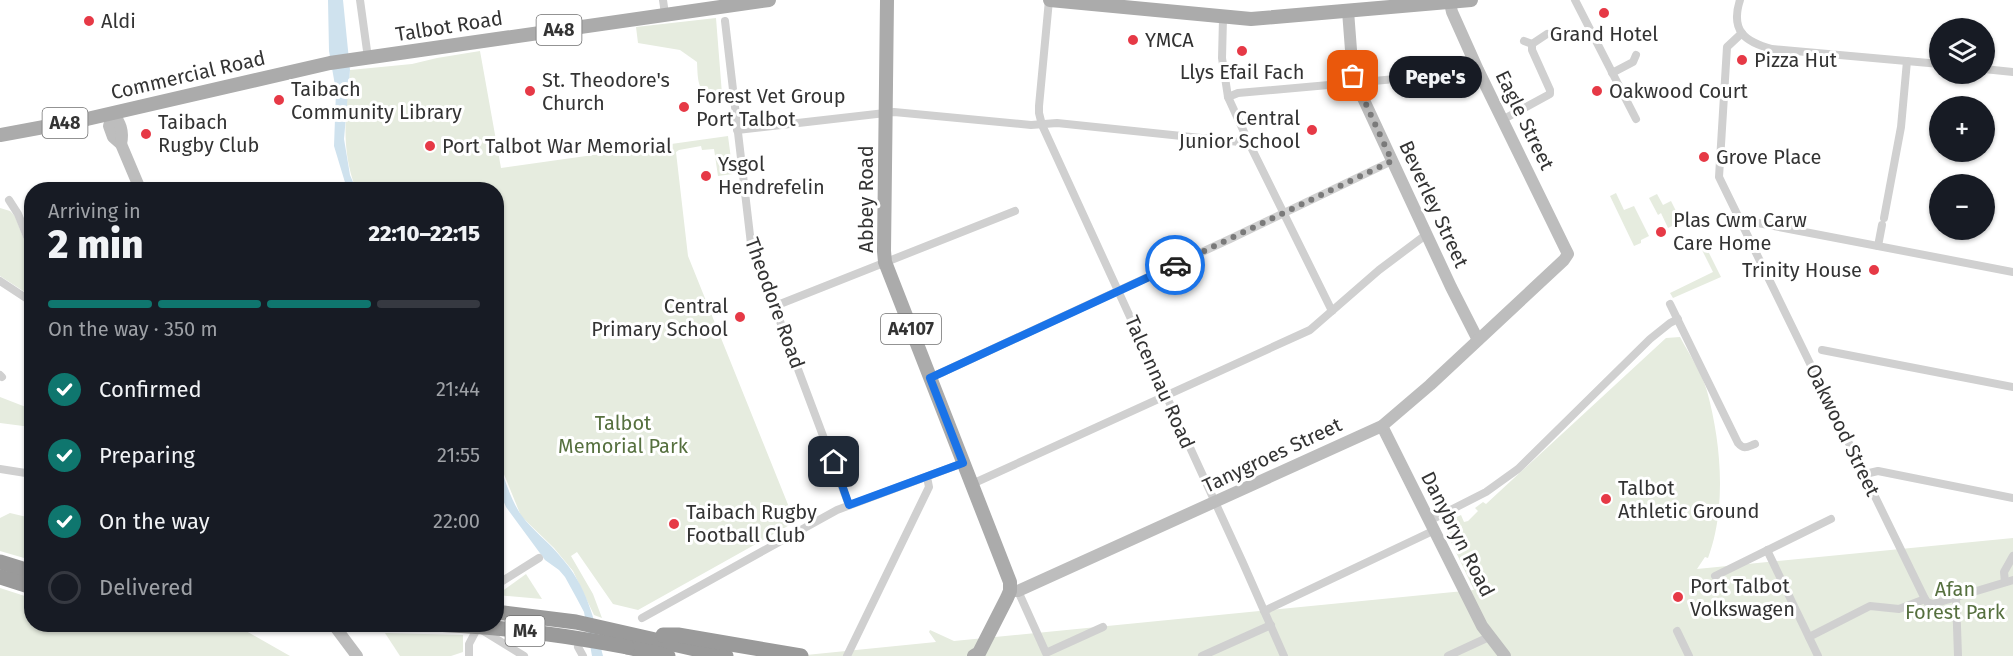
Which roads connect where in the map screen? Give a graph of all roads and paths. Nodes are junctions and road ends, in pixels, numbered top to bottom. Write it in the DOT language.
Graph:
graph roads {
  1 [pos="360,0"];
  2 [pos="769,0"];
  3 [pos="887,0"];
  4 [pos="1050,0"];
  5 [pos="1471,0"];
  6 [pos="1575,0"];
  7 [pos="1740,0"];
  8 [pos="1450,3"];
  9 [pos="664,7"];
  10 [pos="1348,11"];
  11 [pos="1223,18"];
  12 [pos="725,21"];
  13 [pos="1742,33"];
  14 [pos="1546,34"];
  15 [pos="1636,55"];
  16 [pos="368,58"];
  17 [pos="349,60"];
  18 [pos="1907,61"];
  19 [pos="1929,63"];
  20 [pos="1478,70"];
  21 [pos="1995,70"];
  22 [pos="2013,72"];
  23 [pos="1612,73"];
  24 [pos="1356,83"];
  25 [pos="1228,97"];
  26 [pos="886,112"];
  27 [pos="113,113"];
  28 [pos="1636,119"];
  29 [pos="1502,120"];
  30 [pos="1042,125"];
  31 [pos="736,130"];
  32 [pos="0,135"];
  33 [pos="1248,143"];
  34 [pos="1392,161"];
  35 [pos="137,182"];
  36 [pos="9,200"];
  37 [pos="1015,211"];
  38 [pos="1284,214"];
  39 [pos="1758,224"];
  40 [pos="24,229"];
  41 [pos="1427,234"];
  42 [pos="1878,246"];
  43 [pos="1568,254"];
  44 [pos="885,262"];
  45 [pos="2013,272"];
  46 [pos="0,281"];
  47 [pos="1119,291"];
  48 [pos="24,297"];
  49 [pos="1670,304"];
  50 [pos="774,306"];
  51 [pos="1332,311"];
  52 [pos="1678,319"];
  53 [pos="1478,339"];
  54 [pos="1822,350"];
  55 [pos="930,378"];
  56 [pos="2013,387"];
  57 [pos="1166,396"];
  58 [pos="1382,426"];
  59 [pos="1755,444"];
  60 [pos="963,463"];
  61 [pos="0,469"];
  62 [pos="24,473"];
  63 [pos="1865,474"];
  64 [pos="927,477"];
  65 [pos="972,484"];
  66 [pos="2013,498"];
  67 [pos="1215,502"];
  68 [pos="849,505"];
  69 [pos="1831,519"];
  70 [pos="1432,525"];
  71 [pos="1767,550"];
  72 [pos="2013,556"];
  73 [pos="539,558"];
  74 [pos="0,562"];
  75 [pos="24,570"];
  76 [pos="1715,576"];
  77 [pos="0,578"];
  78 [pos="504,580"];
  79 [pos="2009,581"];
  80 [pos="24,585"];
  81 [pos="1014,591"];
  82 [pos="1956,597"];
  83 [pos="1925,599"];
  84 [pos="1264,611"];
  85 [pos="504,613"];
  86 [pos="642,618"];
  87 [pos="1271,626"];
  88 [pos="1103,627"];
  89 [pos="504,629"];
  90 [pos="1677,631"];
  91 [pos="339,632"];
  92 [pos="475,632"];
  93 [pos="486,632"];
  94 [pos="1489,637"];
  95 [pos="1809,637"];
  96 [pos="637,646"];
  97 [pos="578,647"];
  98 [pos="977,655"];
  99 [pos="357,656"];
  100 [pos="469,656"];
  101 [pos="524,656"];
  102 [pos="583,656"];
  103 [pos="668,656"];
  104 [pos="726,656"];
  105 [pos="801,656"];
  106 [pos="847,656"];
  107 [pos="1202,656"];
  108 [pos="1284,656"];
  109 [pos="1448,656"];
  110 [pos="1505,656"];
  111 [pos="1689,656"];
  112 [pos="1818,656"];
  113 [pos="1958,656"];
  1 -- 16 [label="street"];
  2 -- 9 [label="main road, Talbot Road / A48"];
  3 -- 26 [label="main road, Abbey Road / A4107"];
  4 -- 11 [label="main road"];
  4 -- 30 [label="street, Talcennau Road"];
  5 -- 8 [label="main road"];
  6 -- 23 [label="street"];
  7 -- 13 [label="street"];
  8 -- 10 [label="main road"];
  8 -- 20 [label="street, Eagle Street"];
  9 -- 16 [label="main road, Talbot Road / A48"];
  10 -- 11 [label="main road"];
  10 -- 24 [label="street, Beverley Street"];
  11 -- 25 [label="street"];
  12 -- 31 [label="street, Theodore Road"];
  13 -- 18 [label="street"];
  13 -- 63 [label="street, Oakwood Street"];
  14 -- 29 [label="street"];
  15 -- 23 [label="street"];
  16 -- 17 [label="main road, Talbot Road / A48"];
  17 -- 27 [label="main road, Commercial Road / A48"];
  18 -- 19 [label="street"];
  18 -- 42 [label="street"];
  20 -- 24 [label="street"];
  20 -- 29 [label="street, Eagle Street"];
  21 -- 22 [label="street"];
  23 -- 28 [label="street"];
  24 -- 25 [label="street"];
  24 -- 34 [label="street, Beverley Street"];
  25 -- 33 [label="street"];
  26 -- 30 [label="street"];
  26 -- 31 [label="street"];
  26 -- 44 [label="main road, Abbey Road / A4107"];
  27 -- 32 [label="main road, Commercial Road / A48"];
  27 -- 35 [label="street"];
  29 -- 43 [label="street, Eagle Street"];
  30 -- 33 [label="street"];
  30 -- 47 [label="street, Talcennau Road"];
  31 -- 50 [label="street, Theodore Road"];
  33 -- 38 [label="street"];
  34 -- 38 [label="street"];
  34 -- 41 [label="street, Beverley Street"];
  36 -- 40 [label="street"];
  37 -- 44 [label="street"];
  38 -- 47 [label="street"];
  38 -- 51 [label="street"];
  39 -- 42 [label="street"];
  41 -- 51 [label="street"];
  41 -- 53 [label="street, Beverley Street"];
  42 -- 45 [label="street"];
  43 -- 53 [label="street, Tanygroes Street"];
  44 -- 50 [label="street"];
  44 -- 55 [label="main road, Abbey Road / A4107"];
  46 -- 48 [label="street"];
  47 -- 55 [label="street"];
  47 -- 57 [label="street, Talcennau Road"];
  49 -- 52 [label="street"];
  50 -- 68 [label="street, Theodore Road"];
  51 -- 57 [label="street"];
  52 -- 59 [label="street"];
  52 -- 70 [label="street"];
  53 -- 58 [label="street, Tanygroes Street"];
  54 -- 56 [label="street"];
  55 -- 60 [label="main road, Abbey Road / A4107"];
  57 -- 65 [label="street"];
  57 -- 67 [label="street, Talcennau Road"];
  58 -- 67 [label="street, Tanygroes Street"];
  58 -- 70 [label="street, Danybryn Road"];
  60 -- 64 [label="street"];
  60 -- 65 [label="main road, Abbey Road / A4107"];
  61 -- 62 [label="street"];
  63 -- 66 [label="street"];
  63 -- 83 [label="street, Oakwood Street"];
  64 -- 68 [label="street"];
  64 -- 106 [label="street"];
  65 -- 81 [label="main road, Abbey Road / A4107"];
  67 -- 81 [label="street, Tanygroes Street"];
  67 -- 84 [label="street, Talcennau Road"];
  68 -- 86 [label="street"];
  69 -- 71 [label="street"];
  70 -- 84 [label="street"];
  70 -- 94 [label="street, Danybryn Road"];
  71 -- 76 [label="street"];
  71 -- 95 [label="street"];
  72 -- 79 [label="street"];
  73 -- 78 [label="street"];
  74 -- 75 [label="highway"];
  77 -- 80 [label="highway"];
  79 -- 82 [label="street"];
  81 -- 88 [label="street"];
  81 -- 98 [label="main road"];
  82 -- 83 [label="street"];
  82 -- 113 [label="street"];
  83 -- 95 [label="street"];
  84 -- 87 [label="street, Talcennau Road"];
  85 -- 96 [label="highway, M4"];
  87 -- 107 [label="street"];
  87 -- 108 [label="street, Talcennau Road"];
  89 -- 96 [label="highway, M4, bridge"];
  90 -- 111 [label="street"];
  91 -- 99 [label="street"];
  92 -- 100 [label="street"];
  93 -- 101 [label="street"];
  94 -- 109 [label="street"];
  94 -- 110 [label="street, Danybryn Road"];
  95 -- 112 [label="street"];
  96 -- 103 [label="highway, M4"];
  96 -- 104 [label="highway, M4"];
  96 -- 105 [label="highway"];
  97 -- 102 [label="street"];
}
